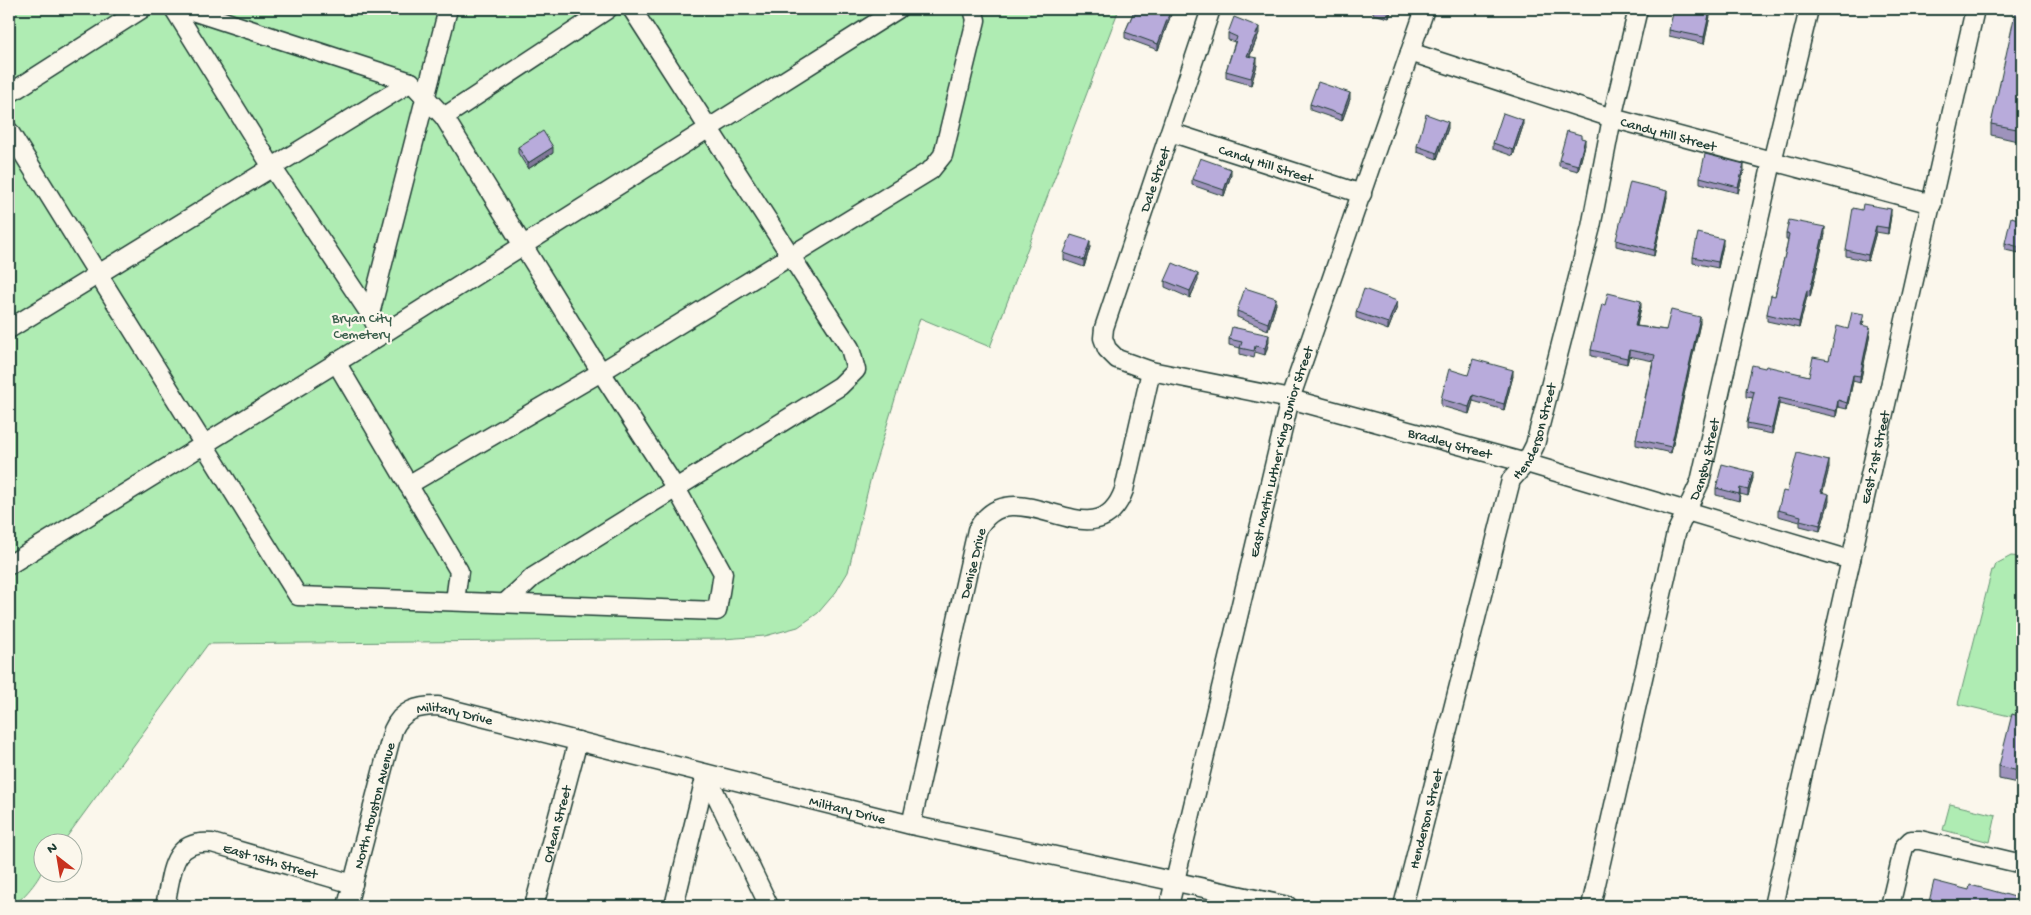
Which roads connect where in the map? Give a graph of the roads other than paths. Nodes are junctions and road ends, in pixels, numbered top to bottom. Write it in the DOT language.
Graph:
graph roads {
  1 [pos="142,9"];
  2 [pos="174,9"];
  3 [pos="186,9"];
  4 [pos="448,9"];
  5 [pos="608,9"];
  6 [pos="632,9"];
  7 [pos="898,9"];
  8 [pos="973,9"];
  9 [pos="1211,9"];
  10 [pos="1425,9"];
  11 [pos="1638,9"];
  12 [pos="1809,9"];
  13 [pos="1974,9"];
  14 [pos="1410,52"];
  15 [pos="411,82"];
  16 [pos="9,94"];
  17 [pos="426,96"];
  18 [pos="444,116"];
  19 [pos="1612,118"];
  20 [pos="709,129"];
  21 [pos="9,131"];
  22 [pos="1170,132"];
  23 [pos="1772,162"];
  24 [pos="272,167"];
  25 [pos="1362,194"];
  26 [pos="1932,204"];
  27 [pos="524,245"];
  28 [pos="791,256"];
  29 [pos="98,273"];
  30 [pos="370,314"];
  31 [pos="9,329"];
  32 [pos="381,335"];
  33 [pos="1108,349"];
  34 [pos="336,362"];
  35 [pos="1151,371"];
  36 [pos="601,372"];
  37 [pos="1290,399"];
  38 [pos="205,444"];
  39 [pos="1526,463"];
  40 [pos="408,485"];
  41 [pos="677,490"];
  42 [pos="1685,511"];
  43 [pos="1851,560"];
  44 [pos="9,565"];
  45 [pos="454,601"];
  46 [pos="505,603"];
  47 [pos="409,710"];
  48 [pos="578,741"];
  49 [pos="706,774"];
  50 [pos="912,826"];
  51 [pos="2022,864"];
  52 [pos="1174,883"];
  53 [pos="353,884"];
  54 [pos="165,906"];
  55 [pos="348,906"];
  56 [pos="534,906"];
  57 [pos="674,906"];
  58 [pos="769,906"];
  59 [pos="1169,906"];
  60 [pos="1288,906"];
  61 [pos="1403,906"];
  62 [pos="1591,906"];
  63 [pos="1773,906"];
  64 [pos="1890,906"];
  1 -- 16 [label="street"];
  2 -- 24 [label="street"];
  3 -- 15 [label="street"];
  4 -- 17 [label="street"];
  5 -- 18 [label="street"];
  6 -- 20 [label="street"];
  7 -- 20 [label="street"];
  8 -- 28 [label="street"];
  9 -- 22 [label="street, Dale Street"];
  10 -- 14 [label="street, East Martin Luther King Junior Street"];
  11 -- 19 [label="street, Henderson Street"];
  12 -- 23 [label="street, Dansby Street"];
  13 -- 26 [label="street, East 21st Street"];
  14 -- 19 [label="street, Candy Hill Street"];
  14 -- 25 [label="street, East Martin Luther King Junior Street"];
  15 -- 17 [label="street"];
  15 -- 24 [label="street"];
  17 -- 18 [label="street"];
  17 -- 30 [label="street"];
  18 -- 27 [label="street"];
  19 -- 23 [label="street, Candy Hill Street"];
  19 -- 39 [label="street, Henderson Street"];
  20 -- 27 [label="street"];
  20 -- 28 [label="street"];
  21 -- 29 [label="street"];
  22 -- 25 [label="street, Candy Hill Street"];
  22 -- 33 [label="street, Dale Street"];
  23 -- 26 [label="street, Candy Hill Street"];
  23 -- 42 [label="street, Dansby Street"];
  24 -- 29 [label="street"];
  24 -- 30 [label="street"];
  25 -- 37 [label="street, East Martin Luther King Junior Street"];
  26 -- 43 [label="street, East 21st Street"];
  27 -- 32 [label="street"];
  27 -- 36 [label="street"];
  28 -- 36 [label="street"];
  28 -- 41 [label="street"];
  29 -- 31 [label="street"];
  29 -- 38 [label="street"];
  30 -- 32 [label="street"];
  32 -- 34 [label="street"];
  33 -- 35 [label="street, Bradley Street"];
  34 -- 38 [label="street"];
  34 -- 40 [label="street"];
  35 -- 37 [label="street, Bradley Street"];
  35 -- 50 [label="street, Denise Drive"];
  36 -- 40 [label="street"];
  36 -- 41 [label="street"];
  37 -- 39 [label="street, Bradley Street"];
  37 -- 52 [label="street, East Martin Luther King Junior Street"];
  38 -- 44 [label="street"];
  38 -- 45 [label="street"];
  39 -- 42 [label="street, Bradley Street"];
  39 -- 61 [label="street, Henderson Street"];
  40 -- 45 [label="street"];
  41 -- 46 [label="street"];
  41 -- 46 [label="street"];
  42 -- 43 [label="street, Bradley Street"];
  42 -- 62 [label="street, Dansby Street"];
  43 -- 63 [label="street, East 21st Street"];
  45 -- 46 [label="street"];
  47 -- 48 [label="street, Military Drive"];
  47 -- 53 [label="street, North Houston Avenue"];
  48 -- 49 [label="street, Military Drive"];
  48 -- 56 [label="street, Orlean Street"];
  49 -- 50 [label="street, Military Drive"];
  49 -- 57 [label="street"];
  49 -- 58 [label="street"];
  50 -- 52 [label="street, Military Drive"];
  51 -- 64 [label="street"];
  52 -- 59 [label="street, East Martin Luther King Junior Street"];
  52 -- 60 [label="street, Military Drive"];
  53 -- 54 [label="street, East 15th Street"];
  53 -- 55 [label="street, North Houston Avenue"];
}
